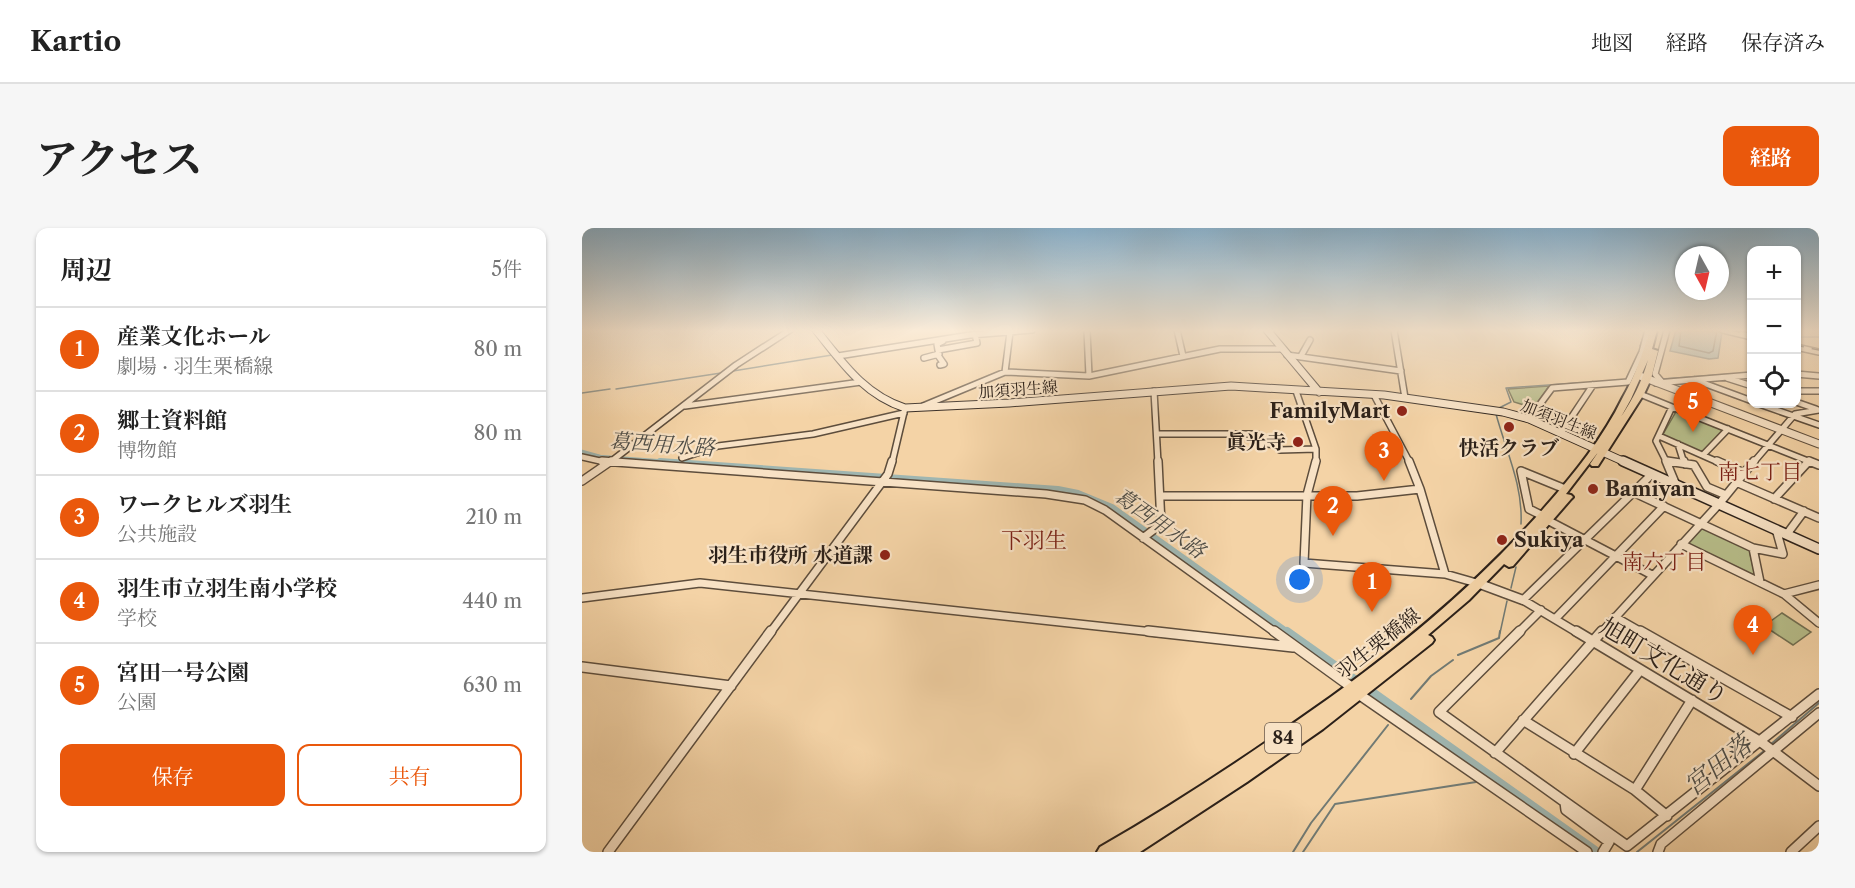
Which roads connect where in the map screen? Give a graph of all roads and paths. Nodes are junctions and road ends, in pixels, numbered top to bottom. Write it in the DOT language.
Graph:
graph roads {
  1 [pos="743,359"];
  2 [pos="841,359"];
  3 [pos="941,359"];
  4 [pos="1007,359"];
  5 [pos="1088,359"];
  6 [pos="1168,359"];
  7 [pos="1291,359"];
  8 [pos="1322,359"];
  9 [pos="1399,359"];
  10 [pos="1645,359"];
  11 [pos="1645,359"];
  12 [pos="1659,359"];
  13 [pos="940,365"];
  14 [pos="1401,371"];
  15 [pos="1005,372"];
  16 [pos="1801,374"];
  17 [pos="1747,375"];
  18 [pos="1089,376"];
  19 [pos="1640,376"];
  20 [pos="1725,376"];
  21 [pos="1819,376"];
  22 [pos="1693,379"];
  23 [pos="861,382"];
  24 [pos="1659,382"];
  25 [pos="1747,384"];
  26 [pos="1593,385"];
  27 [pos="1296,390"];
  28 [pos="1154,391"];
  29 [pos="1801,391"];
  30 [pos="1819,391"];
  31 [pos="1319,392"];
  32 [pos="1640,394"];
  33 [pos="1374,395"];
  34 [pos="1405,398"];
  35 [pos="1747,399"];
  36 [pos="1801,403"];
  37 [pos="682,406"];
  38 [pos="1672,407"];
  39 [pos="919,408"];
  40 [pos="1770,408"];
  41 [pos="905,410"];
  42 [pos="1819,410"];
  43 [pos="1793,416"];
  44 [pos="1528,419"];
  45 [pos="1819,425"];
  46 [pos="1728,429"];
  47 [pos="1780,429"];
  48 [pos="1158,434"];
  49 [pos="1561,434"];
  50 [pos="1659,436"];
  51 [pos="1678,444"];
  52 [pos="1819,444"];
  53 [pos="1768,445"];
  54 [pos="1316,449"];
  55 [pos="1601,451"];
  56 [pos="1703,455"];
  57 [pos="582,457"];
  58 [pos="682,458"];
  59 [pos="1666,461"];
  60 [pos="1809,461"];
  61 [pos="610,462"];
  62 [pos="1685,464"];
  63 [pos="1819,465"];
  64 [pos="1744,473"];
  65 [pos="1652,474"];
  66 [pos="582,481"];
  67 [pos="882,482"];
  68 [pos="1736,482"];
  69 [pos="1676,485"];
  70 [pos="1420,489"];
  71 [pos="1565,489"];
  72 [pos="1635,493"];
  73 [pos="1307,495"];
  74 [pos="1726,495"];
  75 [pos="1161,496"];
  76 [pos="1774,499"];
  77 [pos="1719,504"];
  78 [pos="1664,506"];
  79 [pos="1804,511"];
  80 [pos="1819,517"];
  81 [pos="1546,518"];
  82 [pos="1701,523"];
  83 [pos="1776,529"];
  84 [pos="1787,534"];
  85 [pos="1143,538"];
  86 [pos="1585,540"];
  87 [pos="1681,544"];
  88 [pos="1754,548"];
  89 [pos="1819,549"];
  90 [pos="1615,556"];
  91 [pos="1445,574"];
  92 [pos="1652,575"];
  93 [pos="1760,582"];
  94 [pos="1483,585"];
  95 [pos="1819,585"];
  96 [pos="800,594"];
  97 [pos="1784,594"];
  98 [pos="582,598"];
  99 [pos="1522,600"];
  100 [pos="1541,610"];
  101 [pos="1615,617"];
  102 [pos="1556,618"];
  103 [pos="1819,622"];
  104 [pos="1594,641"];
  105 [pos="1295,647"];
  106 [pos="582,667"];
  107 [pos="1640,670"];
  108 [pos="731,686"];
  109 [pos="1357,692"];
  110 [pos="1819,694"];
  111 [pos="1692,700"];
  112 [pos="1819,713"];
  113 [pos="1791,717"];
  114 [pos="1523,720"];
  115 [pos="1761,742"];
  116 [pos="1773,752"];
  117 [pos="1495,753"];
  118 [pos="1574,753"];
  119 [pos="1819,786"];
  120 [pos="1635,790"];
  121 [pos="1565,802"];
  122 [pos="1667,816"];
  123 [pos="1819,826"];
  124 [pos="1116,851"];
  125 [pos="608,852"];
  126 [pos="1587,852"];
  127 [pos="1603,852"];
  128 [pos="1658,852"];
  129 [pos="1791,852"];
  1 -- 37 [label="street"];
  2 -- 23 [label="main road, 加須羽生線"];
  3 -- 13 [label="street"];
  4 -- 15 [label="street"];
  5 -- 18 [label="street"];
  6 -- 18 [label="street"];
  7 -- 31 [label="main road"];
  8 -- 14 [label="street"];
  9 -- 14 [label="street"];
  10 -- 19 [label="main road, 84"];
  11 -- 19 [label="street"];
  12 -- 24 [label="street"];
  14 -- 34 [label="street"];
  15 -- 18 [label="street"];
  15 -- 39 [label="street"];
  16 -- 21 [label="street"];
  17 -- 20 [label="street"];
  19 -- 24 [label="street"];
  19 -- 26 [label="street"];
  19 -- 32 [label="main road, 羽生栗橋線 / 84"];
  19 -- 55 [label="main road, 羽生栗橋線 / 84"];
  20 -- 22 [label="street"];
  20 -- 25 [label="street"];
  22 -- 24 [label="street"];
  22 -- 35 [label="street"];
  23 -- 37 [label="street"];
  23 -- 41 [label="main road, 加須羽生線"];
  24 -- 47 [label="street"];
  26 -- 44 [label="street"];
  26 -- 49 [label="street"];
  27 -- 28 [label="main road, 加須羽生線"];
  27 -- 31 [label="main road, 加須羽生線"];
  27 -- 54 [label="street"];
  28 -- 39 [label="main road, 加須羽生線"];
  28 -- 48 [label="street"];
  29 -- 30 [label="street"];
  31 -- 33 [label="main road, 加須羽生線"];
  32 -- 38 [label="street"];
  32 -- 55 [label="main road, 羽生栗橋線 / 84"];
  33 -- 34 [label="main road, 加須羽生線"];
  33 -- 70 [label="street"];
  34 -- 44 [label="main road, 加須羽生線"];
  36 -- 42 [label="street"];
  37 -- 61 [label="street"];
  38 -- 46 [label="street"];
  38 -- 50 [label="street"];
  39 -- 41 [label="main road, 加須羽生線"];
  40 -- 43 [label="street"];
  41 -- 58 [label="street"];
  41 -- 67 [label="street"];
  42 -- 43 [label="street"];
  43 -- 45 [label="street"];
  43 -- 47 [label="street"];
  44 -- 49 [label="main road, 加須羽生線"];
  46 -- 53 [label="street"];
  46 -- 56 [label="street"];
  47 -- 52 [label="street"];
  47 -- 53 [label="street"];
  48 -- 54 [label="street"];
  48 -- 75 [label="street"];
  49 -- 55 [label="main road, 加須羽生線"];
  50 -- 51 [label="street"];
  50 -- 59 [label="street"];
  51 -- 56 [label="street"];
  51 -- 62 [label="street"];
  53 -- 60 [label="street"];
  53 -- 64 [label="street"];
  54 -- 73 [label="street"];
  55 -- 65 [label="main road, 加須羽生線"];
  55 -- 71 [label="main road, 羽生栗橋線 / 84"];
  55 -- 81 [label="main road, 羽生栗橋線 / 84"];
  56 -- 64 [label="street"];
  57 -- 61 [label="street"];
  59 -- 62 [label="street"];
  59 -- 69 [label="street"];
  60 -- 63 [label="street"];
  60 -- 76 [label="street"];
  61 -- 66 [label="street"];
  61 -- 67 [label="street"];
  62 -- 74 [label="street"];
  64 -- 68 [label="street"];
  65 -- 69 [label="main road, 加須羽生線"];
  65 -- 72 [label="street"];
  67 -- 85 [label="street"];
  67 -- 96 [label="street"];
  68 -- 74 [label="street"];
  68 -- 76 [label="street"];
  69 -- 77 [label="main road, 加須羽生線"];
  70 -- 73 [label="street"];
  70 -- 91 [label="street"];
  71 -- 81 [label="main road, 羽生栗橋線 / 84"];
  71 -- 81 [label="street"];
  72 -- 78 [label="street"];
  72 -- 86 [label="street"];
  73 -- 75 [label="street"];
  73 -- 91 [label="street"];
  74 -- 77 [label="street"];
  75 -- 85 [label="street"];
  76 -- 79 [label="street"];
  77 -- 82 [label="street"];
  77 -- 83 [label="main road, 加須羽生線"];
  78 -- 82 [label="street"];
  78 -- 90 [label="street"];
  79 -- 80 [label="street"];
  79 -- 84 [label="street"];
  81 -- 86 [label="street"];
  81 -- 94 [label="main road, 羽生栗橋線 / 84"];
  82 -- 87 [label="street"];
  82 -- 88 [label="street"];
  83 -- 84 [label="main road, 加須羽生線"];
  83 -- 88 [label="street"];
  84 -- 89 [label="main road, 加須羽生線"];
  85 -- 105 [label="street"];
  86 -- 90 [label="street"];
  86 -- 99 [label="street"];
  87 -- 92 [label="street"];
  87 -- 93 [label="street"];
  88 -- 93 [label="street"];
  90 -- 92 [label="street"];
  90 -- 102 [label="street"];
  91 -- 94 [label="street"];
  92 -- 101 [label="street"];
  93 -- 97 [label="street"];
  94 -- 99 [label="street, 旭町文化通り"];
  94 -- 109 [label="main road, 羽生栗橋線 / 84"];
  95 -- 97 [label="street"];
  96 -- 98 [label="street"];
  96 -- 105 [label="street"];
  96 -- 108 [label="street"];
  97 -- 103 [label="street"];
  99 -- 100 [label="street, 旭町文化通り"];
  100 -- 102 [label="street, 旭町文化通り"];
  100 -- 117 [label="street"];
  101 -- 104 [label="street"];
  101 -- 113 [label="street"];
  102 -- 104 [label="street, 旭町文化通り"];
  104 -- 107 [label="street, 旭町文化通り"];
  104 -- 114 [label="street"];
  105 -- 109 [label="street"];
  106 -- 108 [label="street"];
  107 -- 111 [label="street, 旭町文化通り"];
  107 -- 118 [label="street"];
  108 -- 125 [label="street"];
  109 -- 124 [label="main road, 羽生栗橋線 / 84"];
  109 -- 126 [label="street"];
  110 -- 113 [label="street"];
  111 -- 115 [label="street, 旭町文化通り"];
  111 -- 120 [label="street"];
  112 -- 116 [label="street"];
  113 -- 115 [label="street"];
  114 -- 117 [label="street"];
  114 -- 118 [label="street"];
  115 -- 116 [label="street, 旭町文化通り"];
  115 -- 122 [label="street"];
  116 -- 119 [label="street, 旭町文化通り"];
  116 -- 128 [label="street"];
  117 -- 121 [label="street"];
  118 -- 120 [label="street"];
  120 -- 122 [label="street"];
  121 -- 122 [label="street"];
  121 -- 127 [label="street"];
  123 -- 129 [label="street"];
}
